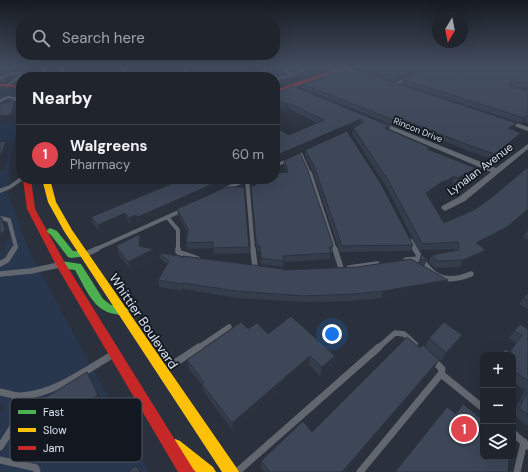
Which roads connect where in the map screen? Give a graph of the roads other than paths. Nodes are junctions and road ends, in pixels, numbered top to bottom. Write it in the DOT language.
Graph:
graph roads {
  1 [pos="293,89"];
  2 [pos="280,91"];
  3 [pos="16,99"];
  4 [pos="16,100"];
  5 [pos="0,101"];
  6 [pos="0,108"];
  7 [pos="498,119"];
  8 [pos="370,120"];
  9 [pos="528,129"];
  10 [pos="528,146"];
  11 [pos="308,151"];
  12 [pos="301,154"];
  13 [pos="280,164"];
  14 [pos="496,171"];
  15 [pos="16,183"];
  16 [pos="28,184"];
  17 [pos="47,184"];
  18 [pos="237,184"];
  19 [pos="247,184"];
  20 [pos="0,191"];
  21 [pos="220,192"];
  22 [pos="187,208"];
  23 [pos="445,208"];
  24 [pos="167,217"];
  25 [pos="0,218"];
  26 [pos="43,228"];
  27 [pos="409,238"];
  28 [pos="84,254"];
  29 [pos="420,259"];
  30 [pos="205,260"];
  31 [pos="398,262"];
  32 [pos="0,264"];
  33 [pos="382,264"];
  34 [pos="61,265"];
  35 [pos="248,266"];
  36 [pos="255,267"];
  37 [pos="262,268"];
  38 [pos="334,268"];
  39 [pos="341,268"];
  40 [pos="0,274"];
  41 [pos="471,274"];
  42 [pos="123,311"];
  43 [pos="229,327"];
  44 [pos="115,354"];
  45 [pos="163,371"];
  46 [pos="441,374"];
  47 [pos="0,392"];
  48 [pos="20,396"];
  49 [pos="142,398"];
  50 [pos="142,398"];
  51 [pos="480,406"];
  52 [pos="10,431"];
  53 [pos="516,436"];
  54 [pos="168,441"];
  55 [pos="526,444"];
  56 [pos="0,447"];
  57 [pos="0,460"];
  58 [pos="37,472"];
  59 [pos="187,472"];
  60 [pos="208,472"];
  61 [pos="231,472"];
  62 [pos="238,472"];
  63 [pos="360,472"];
  64 [pos="517,472"];
  1 -- 2 [label="main road"];
  3 -- 5 [label="lane"];
  4 -- 6 [label="lane"];
  7 -- 9 [label="street"];
  8 -- 14 [label="street, Rincon Drive"];
  10 -- 14 [label="street, Lynalan Avenue"];
  11 -- 12 [label="lane"];
  12 -- 13 [label="lane"];
  12 -- 39 [label="lane"];
  14 -- 23 [label="street, Lynalan Avenue"];
  15 -- 20 [label="lane"];
  16 -- 26 [label="main road"];
  17 -- 28 [label="main road, Whittier Boulevard"];
  18 -- 21 [label="lane"];
  19 -- 36 [label="lane"];
  22 -- 24 [label="lane"];
  24 -- 28 [label="lane"];
  24 -- 30 [label="lane"];
  25 -- 32 [label="lane"];
  26 -- 28 [label="main road"];
  26 -- 34 [label="main road"];
  27 -- 29 [label="lane"];
  28 -- 42 [label="main road, Whittier Boulevard"];
  29 -- 31 [label="lane"];
  29 -- 41 [label="lane"];
  33 -- 39 [label="lane"];
  34 -- 40 [label="lane"];
  34 -- 42 [label="main road"];
  34 -- 44 [label="main road"];
  35 -- 36 [label="lane"];
  36 -- 37 [label="lane"];
  38 -- 39 [label="lane"];
  42 -- 45 [label="main road, Whittier Boulevard"];
  43 -- 45 [label="lane"];
  44 -- 48 [label="lane"];
  44 -- 49 [label="main road"];
  45 -- 61 [label="main road, Whittier Boulevard"];
  46 -- 51 [label="lane"];
  46 -- 62 [label="lane"];
  46 -- 63 [label="lane"];
  47 -- 48 [label="lane"];
  50 -- 54 [label="main road"];
  52 -- 56 [label="lane"];
  53 -- 55 [label="lane"];
  54 -- 59 [label="main road"];
  54 -- 60 [label="main road"];
  55 -- 64 [label="lane"];
  57 -- 58 [label="lane"];
}
